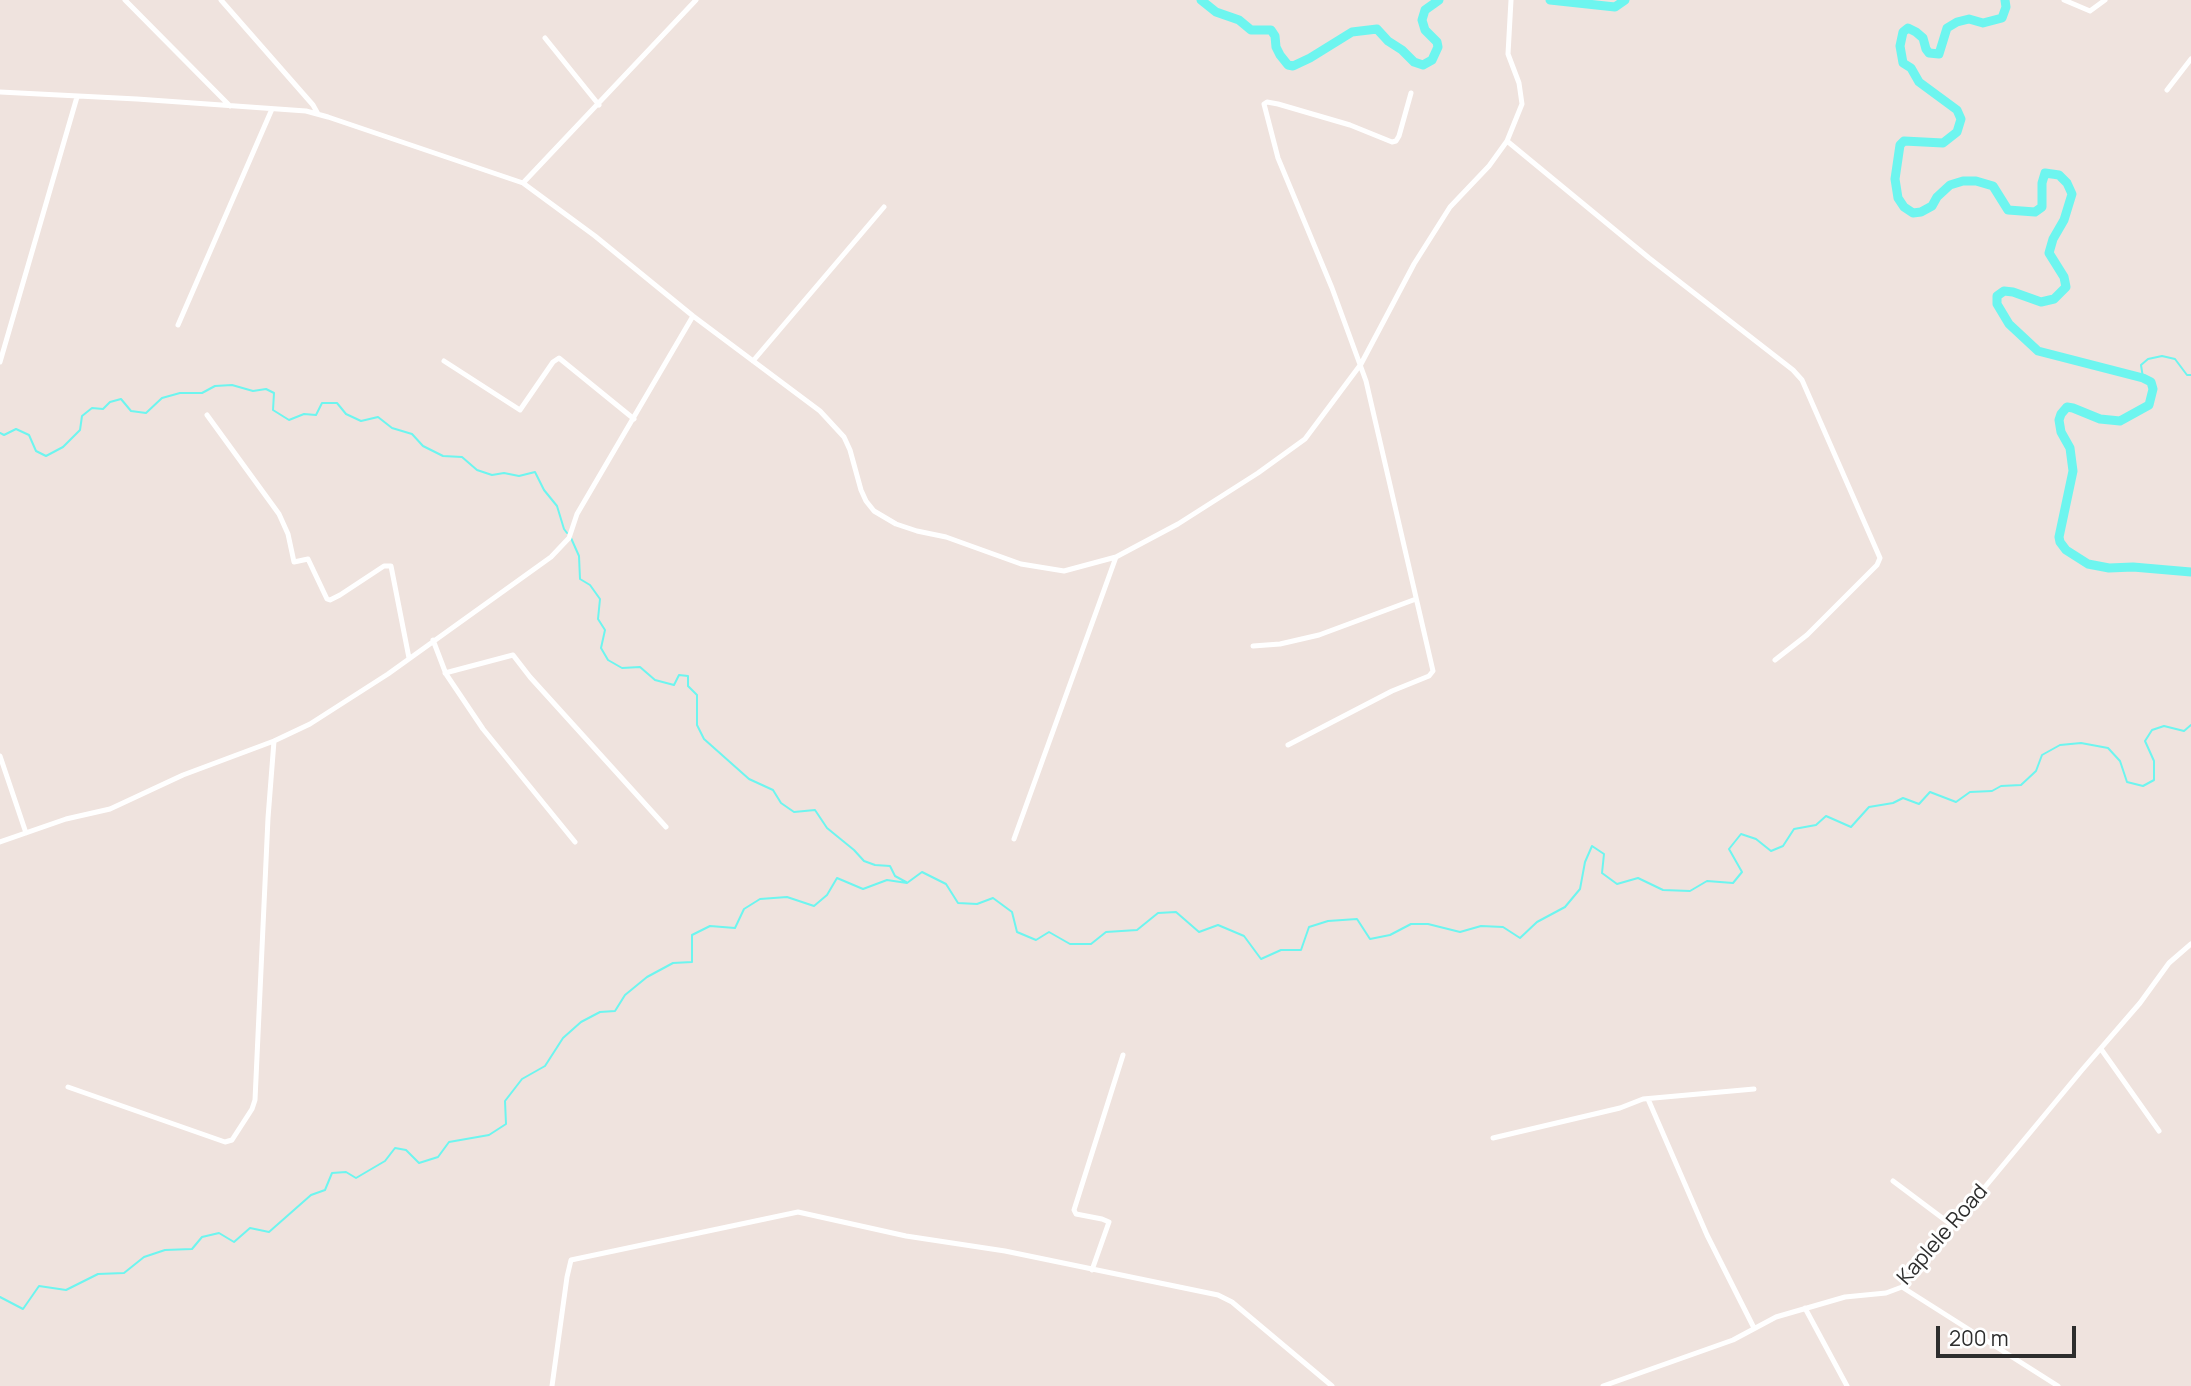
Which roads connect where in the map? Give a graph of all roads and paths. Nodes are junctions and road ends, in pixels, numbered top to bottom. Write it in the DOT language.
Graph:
graph roads {
  1 [pos="125,0"];
  2 [pos="221,0"];
  3 [pos="696,0"];
  4 [pos="1511,0"];
  5 [pos="2064,0"];
  6 [pos="2105,0"];
  7 [pos="545,38"];
  8 [pos="2191,60"];
  9 [pos="2167,90"];
  10 [pos="0,92"];
  11 [pos="1412,93"];
  12 [pos="77,97"];
  13 [pos="598,105"];
  14 [pos="230,106"];
  15 [pos="272,109"];
  16 [pos="318,114"];
  17 [pos="1507,141"];
  18 [pos="523,183"];
  19 [pos="884,207"];
  20 [pos="693,316"];
  21 [pos="178,326"];
  22 [pos="444,361"];
  23 [pos="753,361"];
  24 [pos="0,362"];
  25 [pos="1361,364"];
  26 [pos="207,415"];
  27 [pos="634,419"];
  28 [pos="1116,557"];
  29 [pos="1416,599"];
  30 [pos="433,640"];
  31 [pos="1253,646"];
  32 [pos="409,658"];
  33 [pos="1775,660"];
  34 [pos="445,673"];
  35 [pos="274,741"];
  36 [pos="1288,745"];
  37 [pos="0,756"];
  38 [pos="666,827"];
  39 [pos="26,834"];
  40 [pos="1014,839"];
  41 [pos="0,842"];
  42 [pos="575,842"];
  43 [pos="2191,944"];
  44 [pos="2101,1049"];
  45 [pos="1123,1055"];
  46 [pos="68,1087"];
  47 [pos="1754,1089"];
  48 [pos="1647,1099"];
  49 [pos="2159,1131"];
  50 [pos="1493,1138"];
  51 [pos="1893,1181"];
  52 [pos="1953,1226"];
  53 [pos="1092,1270"];
  54 [pos="1902,1287"];
  55 [pos="1805,1308"];
  56 [pos="1754,1328"];
  57 [pos="552,1386"];
  58 [pos="1332,1386"];
  59 [pos="1603,1386"];
  60 [pos="1847,1386"];
  61 [pos="2058,1386"];
  1 -- 14 [label="street"];
  2 -- 16 [label="street"];
  3 -- 13 [label="street"];
  4 -- 17 [label="street"];
  5 -- 6 [label="street"];
  7 -- 13 [label="street"];
  8 -- 9 [label="street"];
  10 -- 12 [label="street"];
  11 -- 25 [label="street"];
  12 -- 14 [label="street"];
  12 -- 24 [label="street"];
  13 -- 18 [label="street"];
  14 -- 15 [label="street"];
  15 -- 16 [label="street"];
  15 -- 21 [label="street"];
  16 -- 18 [label="street"];
  17 -- 25 [label="street"];
  17 -- 33 [label="street"];
  18 -- 20 [label="street"];
  19 -- 23 [label="street"];
  20 -- 23 [label="street"];
  20 -- 27 [label="street"];
  22 -- 27 [label="street"];
  23 -- 28 [label="street"];
  25 -- 28 [label="street"];
  25 -- 29 [label="street"];
  26 -- 32 [label="street"];
  27 -- 30 [label="street"];
  28 -- 40 [label="street"];
  29 -- 31 [label="street"];
  29 -- 36 [label="street"];
  30 -- 32 [label="street"];
  30 -- 34 [label="street"];
  32 -- 35 [label="street"];
  34 -- 38 [label="street"];
  34 -- 42 [label="street"];
  35 -- 39 [label="street"];
  35 -- 46 [label="street"];
  37 -- 39 [label="street"];
  39 -- 41 [label="street"];
  43 -- 44 [label="street, Kaplele Road"];
  44 -- 49 [label="street"];
  44 -- 52 [label="street, Kaplele Road"];
  45 -- 53 [label="street"];
  47 -- 48 [label="street"];
  48 -- 50 [label="street"];
  48 -- 56 [label="street"];
  51 -- 52 [label="street"];
  52 -- 54 [label="street, Kaplele Road"];
  53 -- 57 [label="street"];
  53 -- 58 [label="street"];
  54 -- 55 [label="street, Kaplele Road"];
  54 -- 61 [label="street"];
  55 -- 56 [label="street, Kaplele Road"];
  55 -- 60 [label="street"];
  56 -- 59 [label="street, Kaplele Road"];
}
